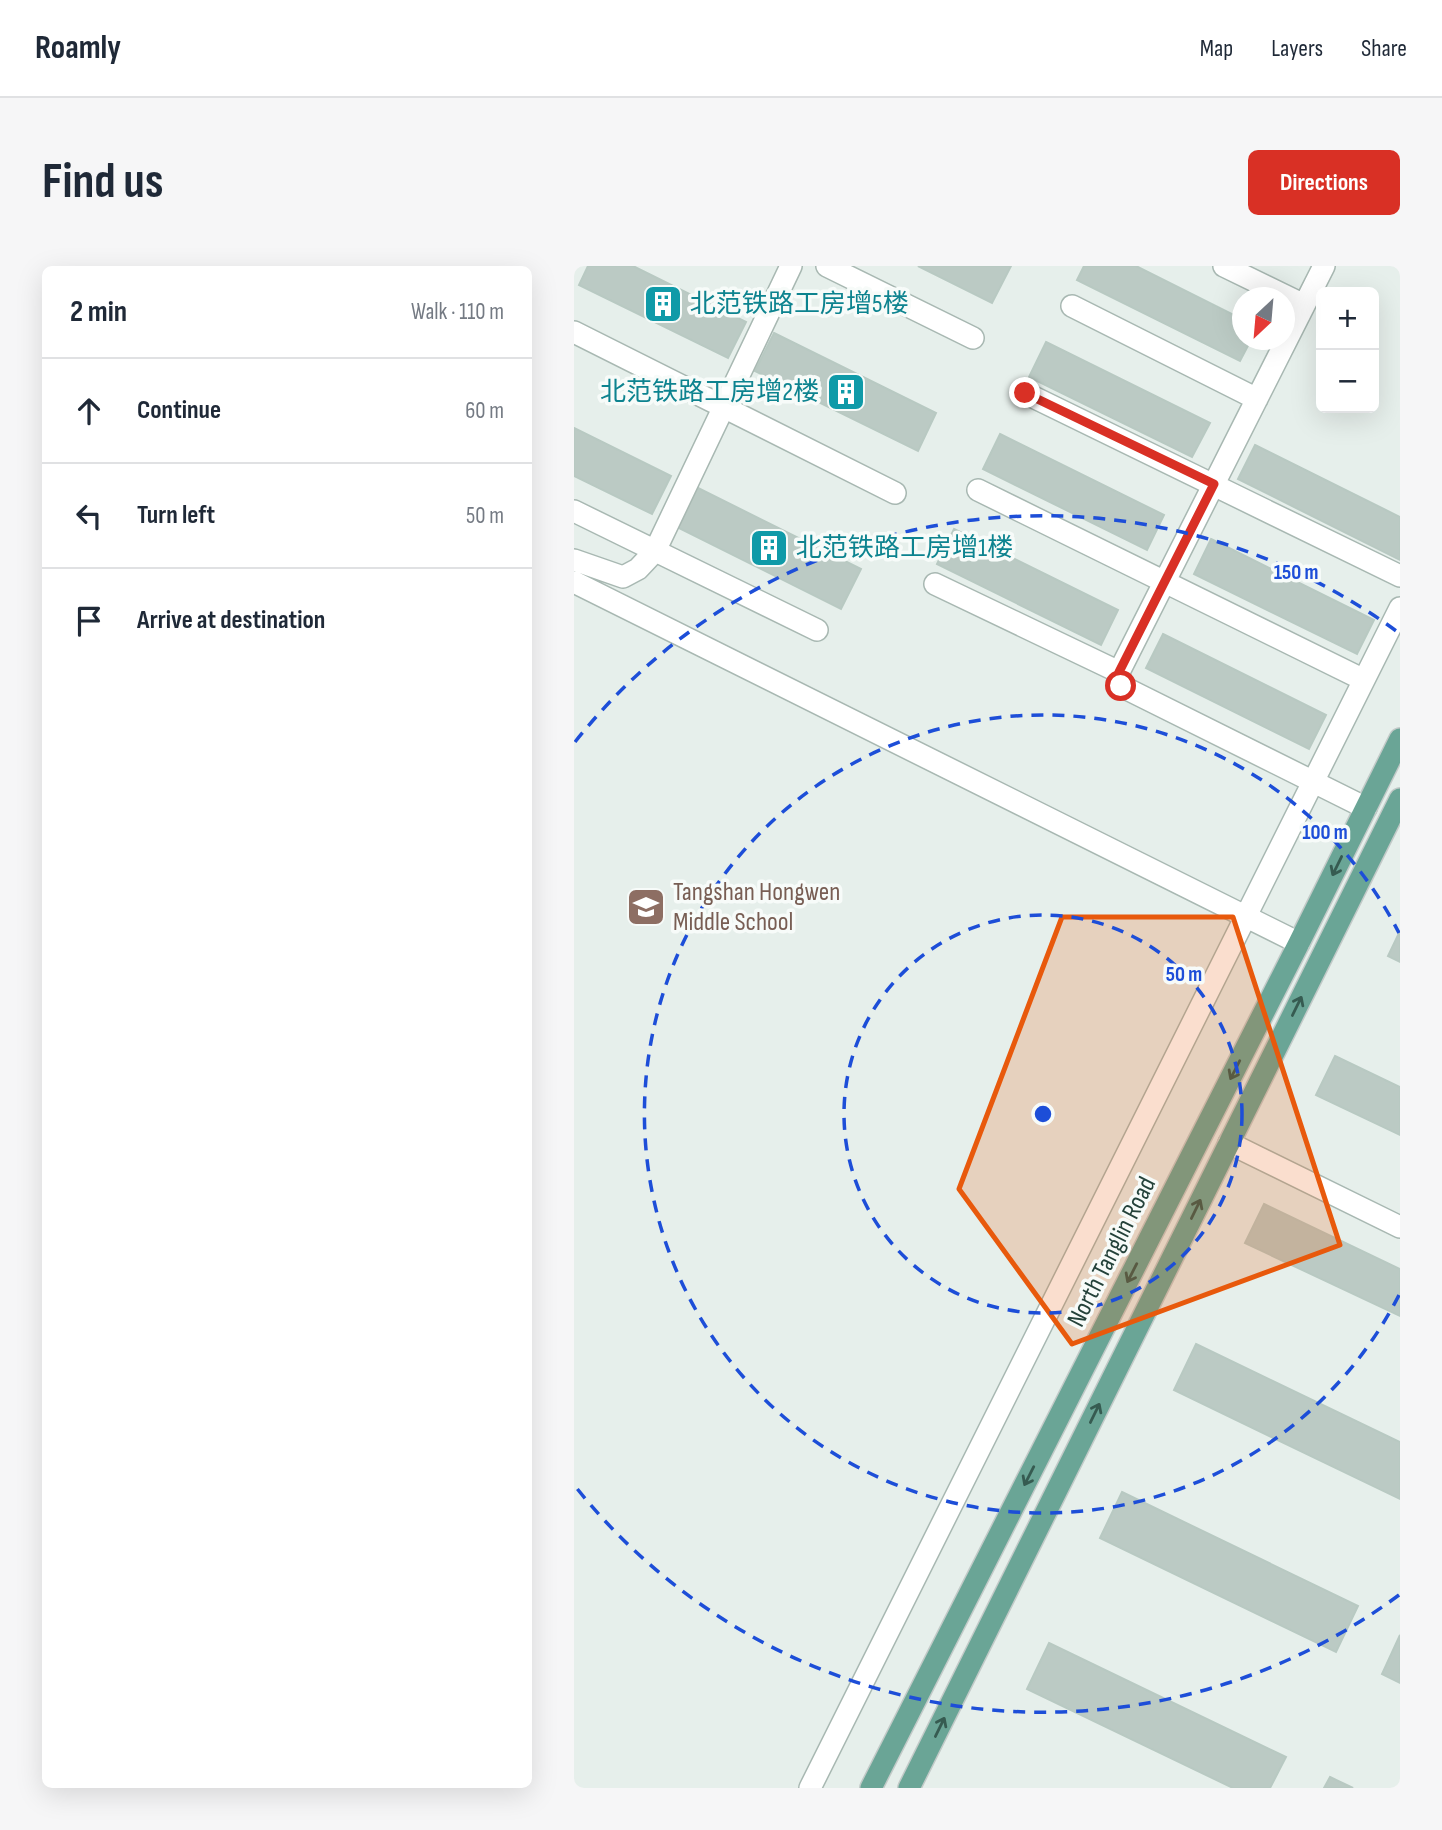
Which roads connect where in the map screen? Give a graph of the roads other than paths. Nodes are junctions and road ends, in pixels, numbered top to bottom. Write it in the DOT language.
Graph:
graph roads {
  1 [pos="791,266"];
  2 [pos="827,266"];
  3 [pos="1224,266"];
  4 [pos="1324,266"];
  5 [pos="1304,305"];
  6 [pos="1072,306"];
  7 [pos="574,332"];
  8 [pos="972,338"];
  9 [pos="1025,393"];
  10 [pos="1257,399"];
  11 [pos="723,407"];
  12 [pos="1214,484"];
  13 [pos="978,490"];
  14 [pos="895,493"];
  15 [pos="574,512"];
  16 [pos="655,551"];
  17 [pos="574,559"];
  18 [pos="1400,576"];
  19 [pos="574,582"];
  20 [pos="1164,582"];
  21 [pos="935,584"];
  22 [pos="1400,608"];
  23 [pos="817,630"];
  24 [pos="1119,672"];
  25 [pos="1364,680"];
  26 [pos="1400,739"];
  27 [pos="1313,782"];
  28 [pos="1400,799"];
  29 [pos="1366,808"];
  30 [pos="1246,916"];
  31 [pos="1299,943"];
  32 [pos="1229,1143"];
  33 [pos="1400,1227"];
  34 [pos="810,1788"];
  35 [pos="871,1788"];
  36 [pos="909,1788"];
  1 -- 11 [label="street"];
  2 -- 8 [label="street"];
  3 -- 5 [label="street"];
  4 -- 5 [label="street"];
  5 -- 10 [label="street"];
  6 -- 10 [label="street"];
  7 -- 11 [label="street"];
  9 -- 12 [label="street"];
  10 -- 12 [label="street"];
  11 -- 14 [label="street"];
  11 -- 16 [label="street"];
  12 -- 18 [label="street"];
  12 -- 20 [label="street"];
  13 -- 20 [label="street"];
  15 -- 16 [label="street"];
  16 -- 17 [label="street"];
  16 -- 23 [label="street"];
  19 -- 30 [label="street"];
  20 -- 24 [label="street"];
  20 -- 25 [label="street"];
  21 -- 24 [label="street"];
  22 -- 25 [label="street"];
  24 -- 27 [label="street"];
  25 -- 27 [label="street"];
  26 -- 29 [label="main road, North Tanglin Road"];
  27 -- 29 [label="street"];
  27 -- 30 [label="street"];
  32 -- 28 [label="main road, one-way"];
  29 -- 31 [label="main road, North Tanglin Road, one-way"];
  30 -- 31 [label="street"];
  30 -- 34 [label="street"];
  31 -- 35 [label="main road, North Tanglin Road, one-way"];
  32 -- 33 [label="street"];
  36 -- 32 [label="main road, one-way"];
}
